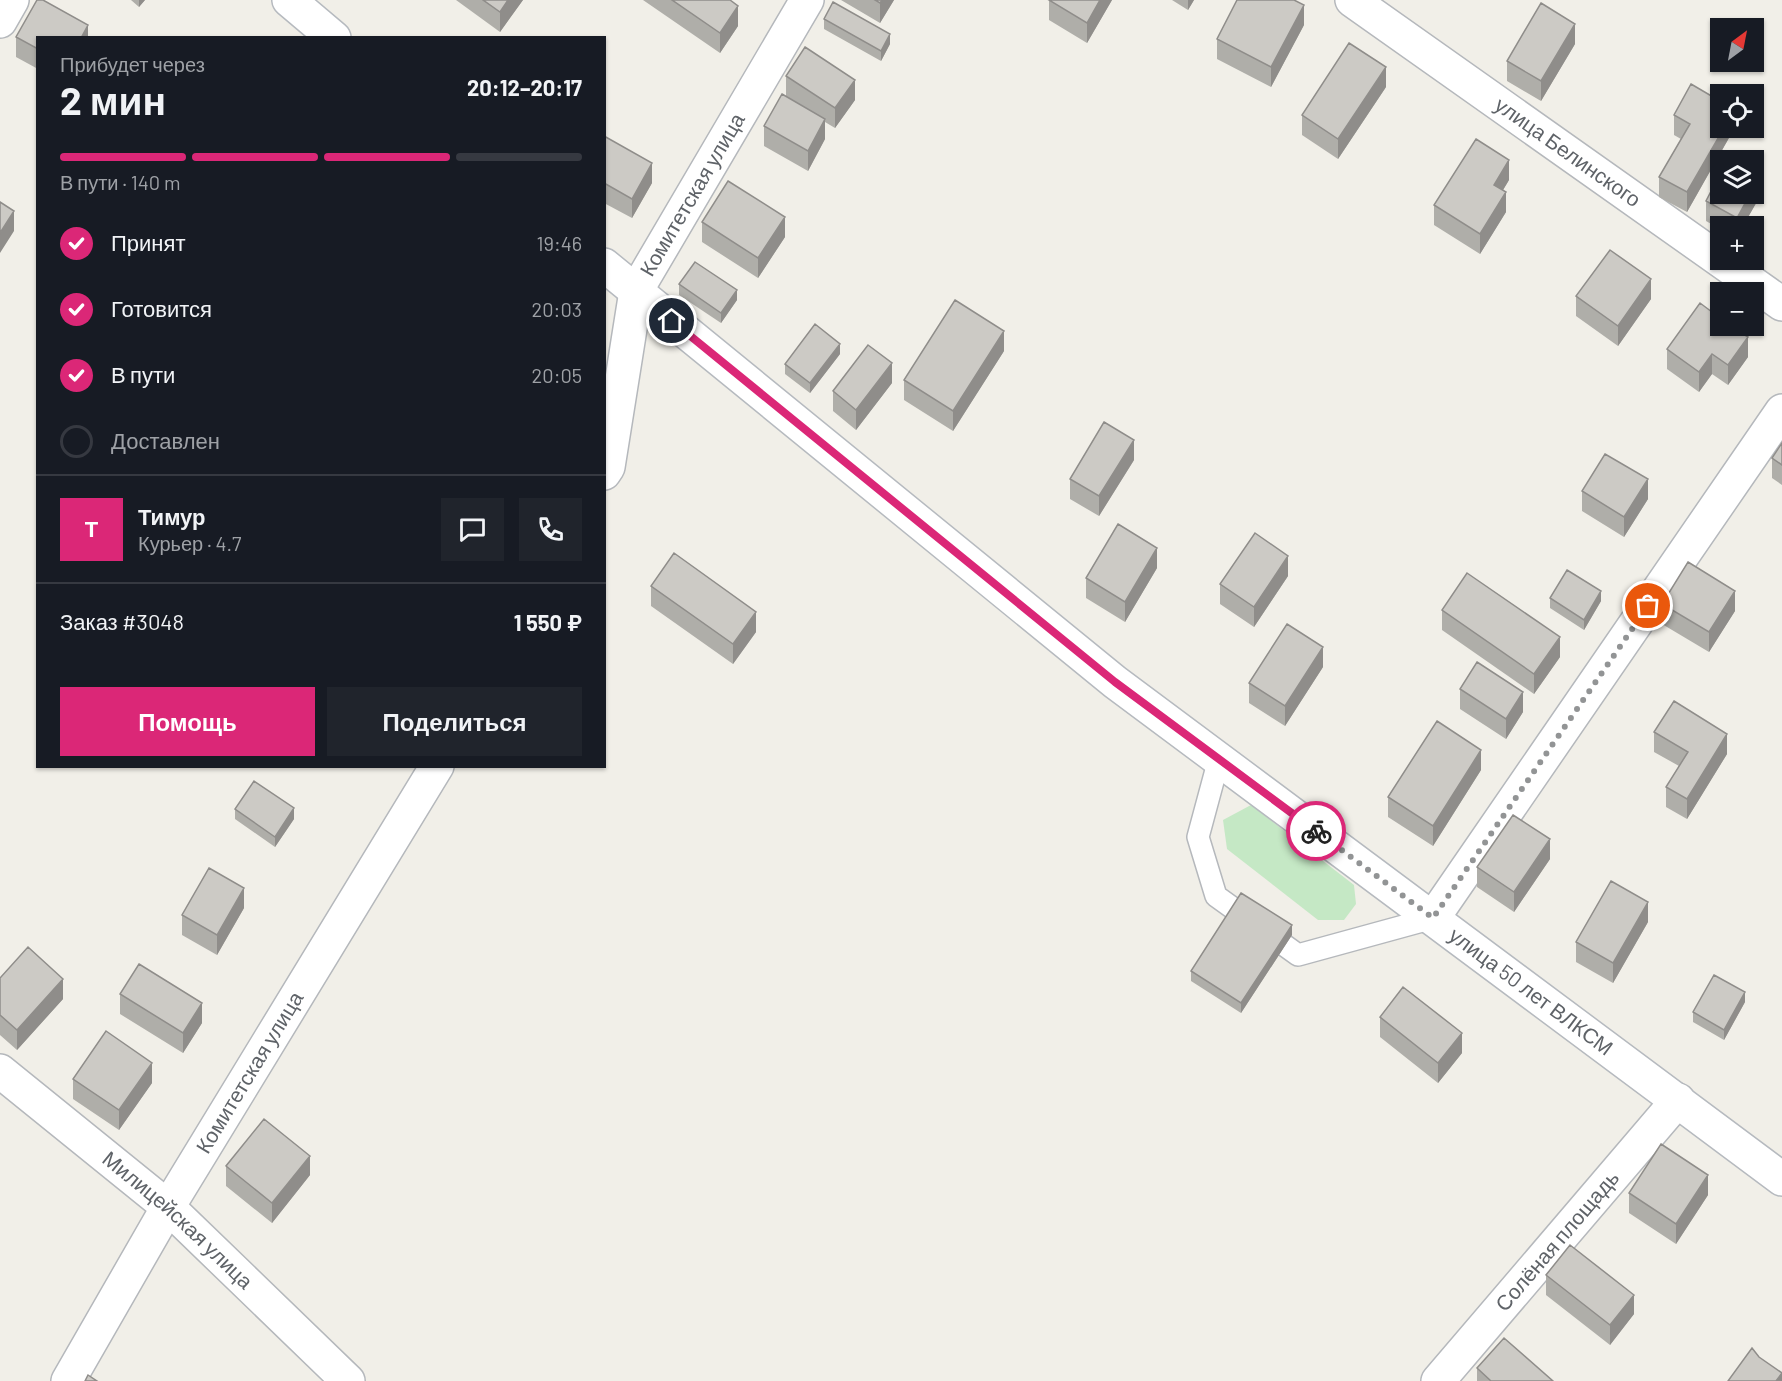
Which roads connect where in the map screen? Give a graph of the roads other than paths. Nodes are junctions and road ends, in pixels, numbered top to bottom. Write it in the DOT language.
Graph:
graph roads {
  1 [pos="12,0"];
  2 [pos="289,0"];
  3 [pos="807,0"];
  4 [pos="1352,0"];
  5 [pos="0,21"];
  6 [pos="332,36"];
  7 [pos="606,267"];
  8 [pos="636,291"];
  9 [pos="1782,304"];
  10 [pos="1782,411"];
  11 [pos="606,470"];
  12 [pos="1219,759"];
  13 [pos="436,768"];
  14 [pos="1433,918"];
  15 [pos="0,1071"];
  16 [pos="1678,1100"];
  17 [pos="1782,1179"];
  18 [pos="168,1207"];
  19 [pos="68,1381"];
  20 [pos="348,1381"];
  21 [pos="1438,1381"];
  1 -- 5 [label="street"];
  2 -- 6 [label="street"];
  3 -- 8 [label="street, Комитетская улица"];
  4 -- 9 [label="street, улица Белинского"];
  7 -- 8 [label="street, улица 50 лет ВЛКСМ"];
  8 -- 11 [label="street, Комитетская улица"];
  8 -- 12 [label="street, улица 50 лет ВЛКСМ"];
  10 -- 14 [label="street"];
  12 -- 14 [label="street, улица 50 лет ВЛКСМ"];
  12 -- 14 [label="lane"];
  13 -- 18 [label="street, Комитетская улица"];
  14 -- 16 [label="street, улица 50 лет ВЛКСМ"];
  15 -- 18 [label="street, Милицейская улица"];
  16 -- 17 [label="street, улица 50 лет ВЛКСМ"];
  16 -- 21 [label="street, Солёная площадь"];
  18 -- 19 [label="street, Комитетская улица"];
  18 -- 20 [label="street, Милицейская улица"];
}
